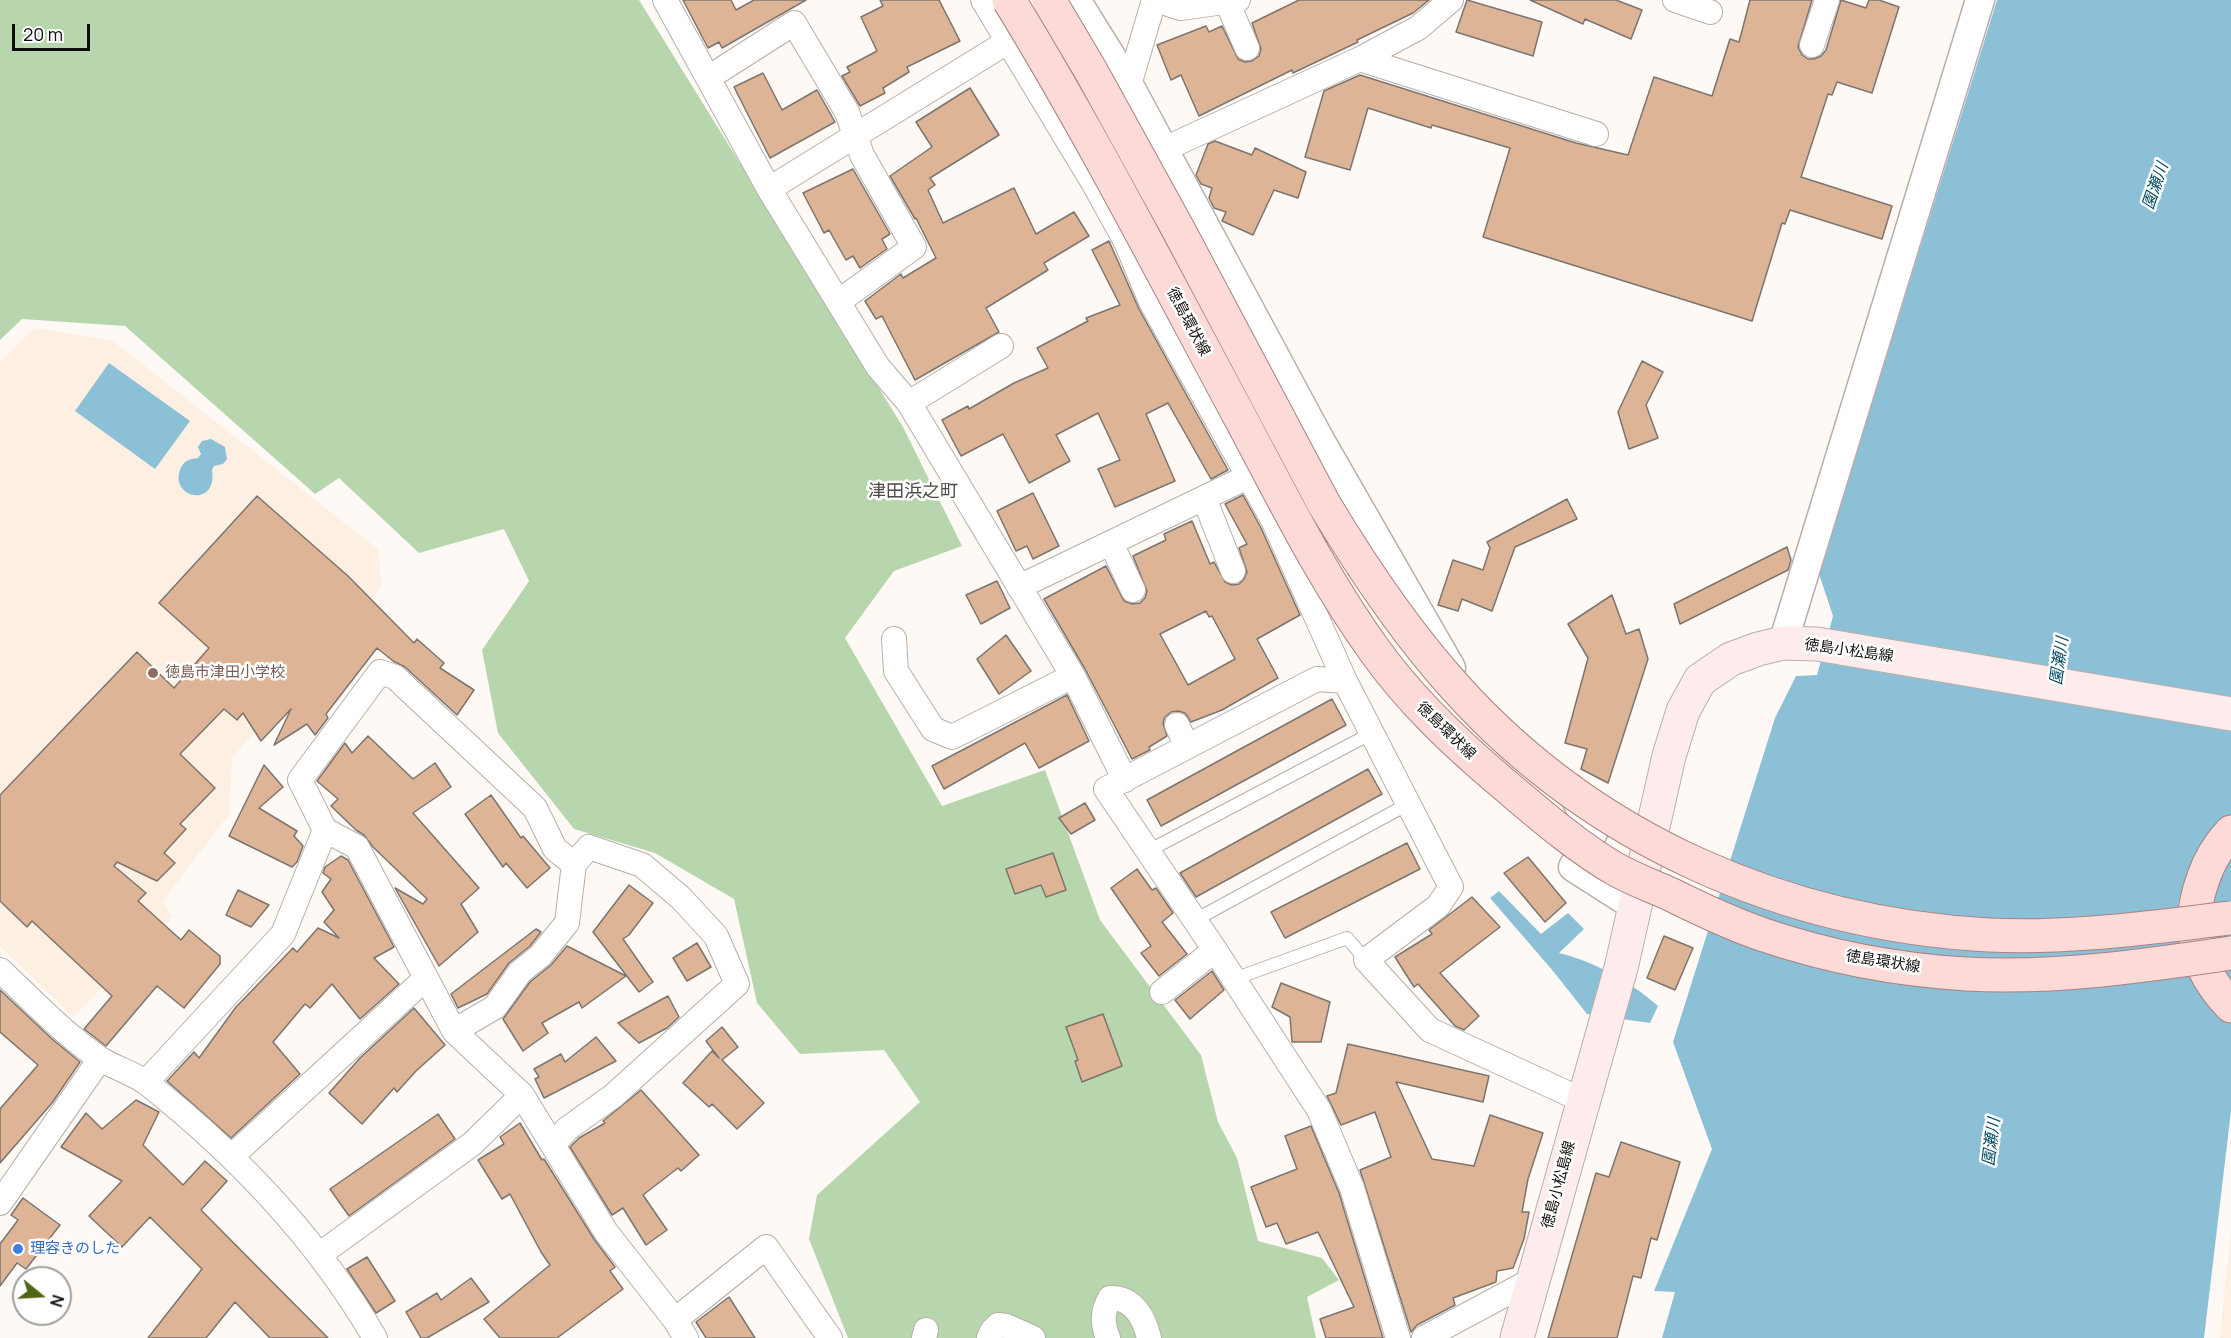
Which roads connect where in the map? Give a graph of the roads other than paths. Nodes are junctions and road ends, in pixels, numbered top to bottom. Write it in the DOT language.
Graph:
graph roads {
  1 [pos="665,0"];
  2 [pos="983,0"];
  3 [pos="1009,0"];
  4 [pos="1049,0"];
  5 [pos="1070,0"];
  6 [pos="1076,0"];
  7 [pos="1155,0"];
  8 [pos="1451,0"];
  9 [pos="1675,0"];
  10 [pos="1827,0"];
  11 [pos="1980,0"];
  12 [pos="1233,1"];
  13 [pos="1709,13"];
  14 [pos="1008,42"];
  15 [pos="1812,45"];
  16 [pos="1247,48"];
  17 [pos="1360,59"];
  18 [pos="708,78"];
  19 [pos="1129,85"];
  20 [pos="1596,134"];
  21 [pos="855,136"];
  22 [pos="1162,149"];
  23 [pos="1094,184"];
  24 [pos="769,189"];
  25 [pos="838,302"];
  26 [pos="1001,346"];
  27 [pos="909,403"];
  28 [pos="1320,440"];
  29 [pos="1248,477"];
  30 [pos="1204,498"];
  31 [pos="1111,543"];
  32 [pos="1233,571"];
  33 [pos="1019,587"];
  34 [pos="1133,590"];
  35 [pos="894,639"];
  36 [pos="1784,643"];
  37 [pos="1073,676"];
  38 [pos="1345,681"];
  39 [pos="2231,714"];
  40 [pos="1177,725"];
  41 [pos="1372,733"];
  42 [pos="1187,747"];
  43 [pos="1125,780"];
  44 [pos="1408,804"];
  45 [pos="325,830"];
  46 [pos="2231,832"];
  47 [pos="1148,851"];
  48 [pos="574,864"];
  49 [pos="1634,906"];
  50 [pos="2231,918"];
  51 [pos="1195,920"];
  52 [pos="1215,950"];
  53 [pos="2231,953"];
  54 [pos="1366,960"];
  55 [pos="0,970"];
  56 [pos="426,978"];
  57 [pos="1234,979"];
  58 [pos="1162,992"];
  59 [pos="2231,1006"];
  60 [pos="454,1031"];
  61 [pos="100,1059"];
  62 [pos="146,1082"];
  63 [pos="522,1095"];
  64 [pos="1582,1100"];
  65 [pos="553,1145"];
  66 [pos="231,1157"];
  67 [pos="0,1203"];
  68 [pos="319,1255"];
  69 [pos="1532,1280"];
  70 [pos="680,1329"];
  71 [pos="375,1338"];
  72 [pos="830,1338"];
  73 [pos="989,1338"];
  74 [pos="1033,1338"];
  75 [pos="1108,1338"];
  76 [pos="1149,1338"];
  77 [pos="1398,1338"];
  78 [pos="1424,1338"];
  79 [pos="1517,1338"];
  1 -- 18 [label="street"];
  2 -- 14 [label="street"];
  3 -- 53 [label="main road, 徳島環状線, bridge"];
  4 -- 50 [label="main road, bridge"];
  5 -- 14 [label="street"];
  6 -- 19 [label="street"];
  7 -- 12 [label="street"];
  7 -- 19 [label="street"];
  8 -- 17 [label="street"];
  9 -- 13 [label="street"];
  10 -- 15 [label="street"];
  11 -- 36 [label="street"];
  12 -- 16 [label="street"];
  14 -- 21 [label="street"];
  14 -- 23 [label="street"];
  17 -- 20 [label="street"];
  17 -- 22 [label="street"];
  18 -- 21 [label="street"];
  18 -- 24 [label="street"];
  19 -- 22 [label="street"];
  21 -- 24 [label="street"];
  21 -- 25 [label="street"];
  22 -- 23 [label="street"];
  22 -- 28 [label="street"];
  23 -- 29 [label="street"];
  24 -- 25 [label="street"];
  25 -- 27 [label="street"];
  26 -- 27 [label="street"];
  27 -- 33 [label="street"];
  28 -- 29 [label="street"];
  28 -- 49 [label="street"];
  29 -- 30 [label="street"];
  29 -- 38 [label="street"];
  30 -- 31 [label="street"];
  30 -- 32 [label="street"];
  31 -- 33 [label="street"];
  31 -- 34 [label="street"];
  33 -- 37 [label="street"];
  35 -- 37 [label="street"];
  36 -- 39 [label="main road, 徳島小松島線"];
  36 -- 49 [label="main road, 徳島小松島線"];
  37 -- 43 [label="street"];
  38 -- 41 [label="street"];
  38 -- 42 [label="street"];
  40 -- 42 [label="street"];
  41 -- 44 [label="street"];
  41 -- 47 [label="lane"];
  42 -- 43 [label="street"];
  43 -- 47 [label="street"];
  44 -- 51 [label="lane"];
  44 -- 54 [label="street"];
  45 -- 48 [label="street"];
  45 -- 56 [label="street"];
  45 -- 62 [label="street"];
  46 -- 59 [label="main road, bridge"];
  47 -- 51 [label="street"];
  48 -- 60 [label="street"];
  48 -- 65 [label="street"];
  49 -- 64 [label="main road, 徳島小松島線"];
  51 -- 52 [label="street"];
  52 -- 57 [label="street"];
  52 -- 58 [label="street"];
  54 -- 57 [label="lane"];
  54 -- 64 [label="street"];
  55 -- 61 [label="street"];
  56 -- 60 [label="street"];
  56 -- 66 [label="street"];
  57 -- 77 [label="street"];
  60 -- 63 [label="street"];
  61 -- 62 [label="street"];
  61 -- 67 [label="street"];
  62 -- 66 [label="street"];
  63 -- 65 [label="street"];
  63 -- 68 [label="street"];
  64 -- 69 [label="main road, 徳島小松島線"];
  65 -- 70 [label="street"];
  66 -- 68 [label="street"];
  68 -- 71 [label="street"];
  69 -- 78 [label="street"];
  69 -- 79 [label="main road, 徳島小松島線"];
  70 -- 72 [label="street"];
  73 -- 74 [label="street"];
  75 -- 76 [label="street"];
}
